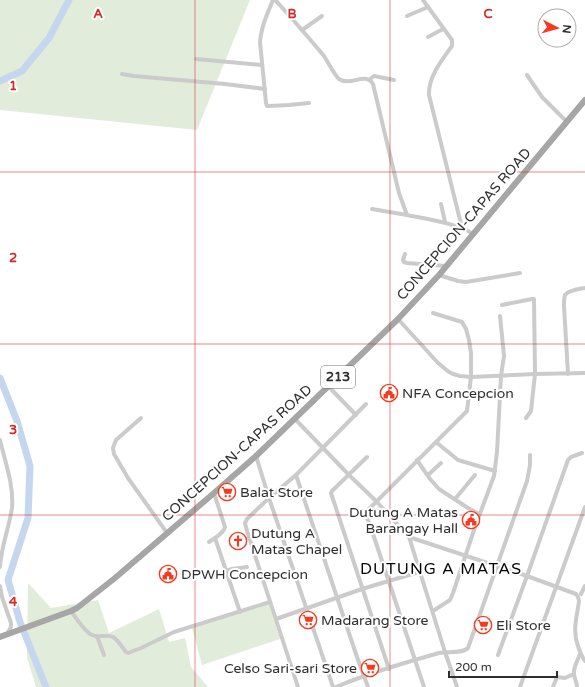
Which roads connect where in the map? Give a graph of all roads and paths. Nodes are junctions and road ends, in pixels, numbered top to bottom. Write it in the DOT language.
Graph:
graph roads {
  1 [pos="274,0"];
  2 [pos="423,0"];
  3 [pos="428,7"];
  4 [pos="322,16"];
  5 [pos="406,16"];
  6 [pos="443,29"];
  7 [pos="302,30"];
  8 [pos="428,37"];
  9 [pos="196,59"];
  10 [pos="262,65"];
  11 [pos="122,74"];
  12 [pos="527,75"];
  13 [pos="370,79"];
  14 [pos="394,80"];
  15 [pos="265,89"];
  16 [pos="309,103"];
  17 [pos="584,103"];
  18 [pos="567,122"];
  19 [pos="441,204"];
  20 [pos="372,209"];
  21 [pos="407,215"];
  22 [pos="445,222"];
  23 [pos="462,228"];
  24 [pos="473,234"];
  25 [pos="405,254"];
  26 [pos="446,266"];
  27 [pos="520,273"];
  28 [pos="439,275"];
  29 [pos="585,288"];
  30 [pos="502,305"];
  31 [pos="433,313"];
  32 [pos="500,316"];
  33 [pos="398,319"];
  34 [pos="535,374"];
  35 [pos="568,374"];
  36 [pos="585,374"];
  37 [pos="501,376"];
  38 [pos="471,377"];
  39 [pos="329,387"];
  40 [pos="366,404"];
  41 [pos="356,415"];
  42 [pos="141,418"];
  43 [pos="526,418"];
  44 [pos="295,419"];
  45 [pos="0,440"];
  46 [pos="436,442"];
  47 [pos="323,447"];
  48 [pos="582,453"];
  49 [pos="530,455"];
  50 [pos="256,456"];
  51 [pos="367,457"];
  52 [pos="418,460"];
  53 [pos="441,463"];
  54 [pos="494,471"];
  55 [pos="296,475"];
  56 [pos="349,475"];
  57 [pos="428,475"];
  58 [pos="475,475"];
  59 [pos="214,493"];
  60 [pos="269,498"];
  61 [pos="455,499"];
  62 [pos="376,501"];
  63 [pos="585,507"];
  64 [pos="479,514"];
  65 [pos="167,533"];
  66 [pos="409,537"];
  67 [pos="215,538"];
  68 [pos="209,542"];
  69 [pos="466,555"];
  70 [pos="496,565"];
  71 [pos="0,567"];
  72 [pos="246,567"];
  73 [pos="226,571"];
  74 [pos="419,572"];
  75 [pos="527,576"];
  76 [pos="388,581"];
  77 [pos="0,586"];
  78 [pos="556,586"];
  79 [pos="585,586"];
  80 [pos="362,589"];
  81 [pos="581,594"];
  82 [pos="337,598"];
  83 [pos="270,602"];
  84 [pos="306,608"];
  85 [pos="71,611"];
  86 [pos="433,611"];
  87 [pos="240,612"];
  88 [pos="276,619"];
  89 [pos="10,634"];
  90 [pos="96,636"];
  91 [pos="0,637"];
  92 [pos="445,652"];
  93 [pos="580,654"];
  94 [pos="498,655"];
  95 [pos="104,656"];
  96 [pos="416,660"];
  97 [pos="585,661"];
  98 [pos="389,669"];
  99 [pos="574,674"];
  100 [pos="364,676"];
  101 [pos="298,687"];
  102 [pos="333,687"];
  103 [pos="336,687"];
  104 [pos="368,687"];
  105 [pos="424,687"];
  106 [pos="457,687"];
  107 [pos="520,687"];
  108 [pos="554,687"];
  109 [pos="577,687"];
  1 -- 7 [label="street"];
  1 -- 10 [label="street"];
  2 -- 3 [label="street"];
  3 -- 5 [label="street"];
  3 -- 6 [label="street"];
  4 -- 7 [label="street"];
  6 -- 8 [label="street"];
  6 -- 23 [label="street"];
  7 -- 13 [label="street"];
  9 -- 10 [label="street"];
  10 -- 15 [label="street"];
  11 -- 15 [label="street"];
  12 -- 18 [label="street"];
  13 -- 14 [label="street"];
  13 -- 21 [label="street"];
  15 -- 16 [label="street"];
  17 -- 18 [label="main road, CONCEPCION-CAPAS ROAD / 213"];
  18 -- 24 [label="main road, CONCEPCION-CAPAS ROAD / 213"];
  19 -- 22 [label="street"];
  20 -- 21 [label="street"];
  21 -- 22 [label="street"];
  22 -- 23 [label="street"];
  23 -- 24 [label="street"];
  24 -- 26 [label="main road, CONCEPCION-CAPAS ROAD / 213"];
  25 -- 26 [label="street"];
  26 -- 28 [label="main road, CONCEPCION-CAPAS ROAD / 213"];
  27 -- 28 [label="street"];
  28 -- 33 [label="main road, CONCEPCION-CAPAS ROAD / 213"];
  29 -- 35 [label="street"];
  30 -- 34 [label="street"];
  31 -- 38 [label="street"];
  32 -- 37 [label="street"];
  33 -- 38 [label="street"];
  33 -- 39 [label="main road, CONCEPCION-CAPAS ROAD / 213"];
  34 -- 35 [label="street"];
  34 -- 37 [label="street"];
  34 -- 43 [label="street"];
  35 -- 36 [label="street"];
  37 -- 38 [label="street"];
  37 -- 54 [label="street"];
  38 -- 46 [label="street"];
  39 -- 41 [label="street"];
  39 -- 44 [label="main road, CONCEPCION-CAPAS ROAD / 213"];
  40 -- 41 [label="street"];
  41 -- 47 [label="street"];
  42 -- 65 [label="street"];
  44 -- 47 [label="street"];
  44 -- 50 [label="main road, CONCEPCION-CAPAS ROAD / 213"];
  45 -- 71 [label="street"];
  46 -- 52 [label="street"];
  46 -- 54 [label="street"];
  47 -- 55 [label="street"];
  47 -- 56 [label="street"];
  48 -- 75 [label="street"];
  49 -- 70 [label="street"];
  50 -- 59 [label="main road, CONCEPCION-CAPAS ROAD / 213"];
  50 -- 60 [label="street"];
  51 -- 56 [label="street"];
  52 -- 57 [label="street"];
  52 -- 62 [label="street"];
  53 -- 57 [label="street"];
  54 -- 64 [label="street"];
  55 -- 60 [label="street"];
  55 -- 82 [label="street"];
  56 -- 62 [label="street"];
  56 -- 80 [label="street"];
  57 -- 61 [label="street"];
  58 -- 61 [label="street"];
  59 -- 65 [label="main road, CONCEPCION-CAPAS ROAD / 213"];
  59 -- 67 [label="street"];
  60 -- 83 [label="street"];
  60 -- 84 [label="street"];
  61 -- 64 [label="street"];
  62 -- 66 [label="street"];
  62 -- 76 [label="street"];
  63 -- 78 [label="street"];
  64 -- 69 [label="street"];
  65 -- 85 [label="main road, CONCEPCION-CAPAS ROAD / 213"];
  66 -- 69 [label="street"];
  66 -- 74 [label="street"];
  67 -- 68 [label="street"];
  67 -- 73 [label="street"];
  69 -- 70 [label="street"];
  69 -- 86 [label="street"];
  70 -- 75 [label="street"];
  70 -- 92 [label="street"];
  72 -- 73 [label="street"];
  73 -- 87 [label="street"];
  74 -- 76 [label="street"];
  74 -- 86 [label="street"];
  75 -- 78 [label="street"];
  75 -- 94 [label="street"];
  76 -- 80 [label="street"];
  76 -- 96 [label="street"];
  77 -- 89 [label="street"];
  78 -- 81 [label="street"];
  78 -- 107 [label="street"];
  79 -- 81 [label="street"];
  80 -- 82 [label="street"];
  80 -- 98 [label="street"];
  81 -- 93 [label="street"];
  82 -- 84 [label="street"];
  82 -- 100 [label="street"];
  83 -- 87 [label="street"];
  83 -- 88 [label="street"];
  84 -- 88 [label="street"];
  84 -- 102 [label="street"];
  85 -- 89 [label="main road, CONCEPCION-CAPAS ROAD / 213"];
  85 -- 90 [label="street"];
  86 -- 92 [label="street"];
  87 -- 90 [label="street"];
  88 -- 101 [label="street"];
  89 -- 91 [label="main road, CONCEPCION-CAPAS ROAD / 213"];
  90 -- 95 [label="street"];
  92 -- 96 [label="street"];
  92 -- 106 [label="street"];
  93 -- 97 [label="street"];
  93 -- 99 [label="street"];
  96 -- 98 [label="street"];
  96 -- 105 [label="street"];
  98 -- 100 [label="street"];
  99 -- 108 [label="street"];
  99 -- 109 [label="street"];
  100 -- 103 [label="street"];
  100 -- 104 [label="street"];
}
